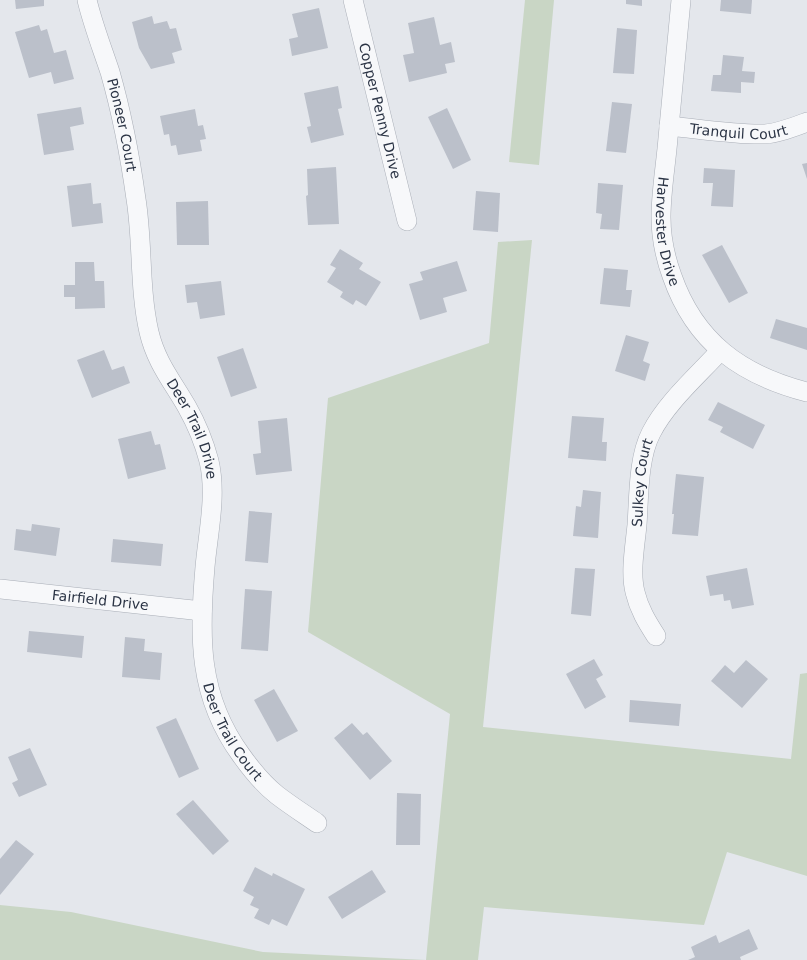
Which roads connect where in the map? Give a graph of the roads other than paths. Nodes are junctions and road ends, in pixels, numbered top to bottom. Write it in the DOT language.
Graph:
graph roads {
  1 [pos="87,0"];
  2 [pos="353,0"];
  3 [pos="682,0"];
  4 [pos="807,122"];
  5 [pos="669,126"];
  6 [pos="407,221"];
  7 [pos="142,254"];
  8 [pos="720,351"];
  9 [pos="807,392"];
  10 [pos="0,589"];
  11 [pos="202,611"];
  12 [pos="656,636"];
  13 [pos="317,823"];
  1 -- 7 [label="street, Pioneer Court"];
  2 -- 6 [label="street, Copper Penny Drive"];
  3 -- 5 [label="street, Harvester Drive"];
  4 -- 5 [label="street, Tranquil Court"];
  5 -- 8 [label="street, Harvester Drive"];
  7 -- 11 [label="street, Deer Trail Drive"];
  8 -- 9 [label="street, Harvester Drive"];
  8 -- 12 [label="street, Sulkey Court"];
  10 -- 11 [label="street, Fairfield Drive"];
  11 -- 13 [label="street, Deer Trail Court"];
}
